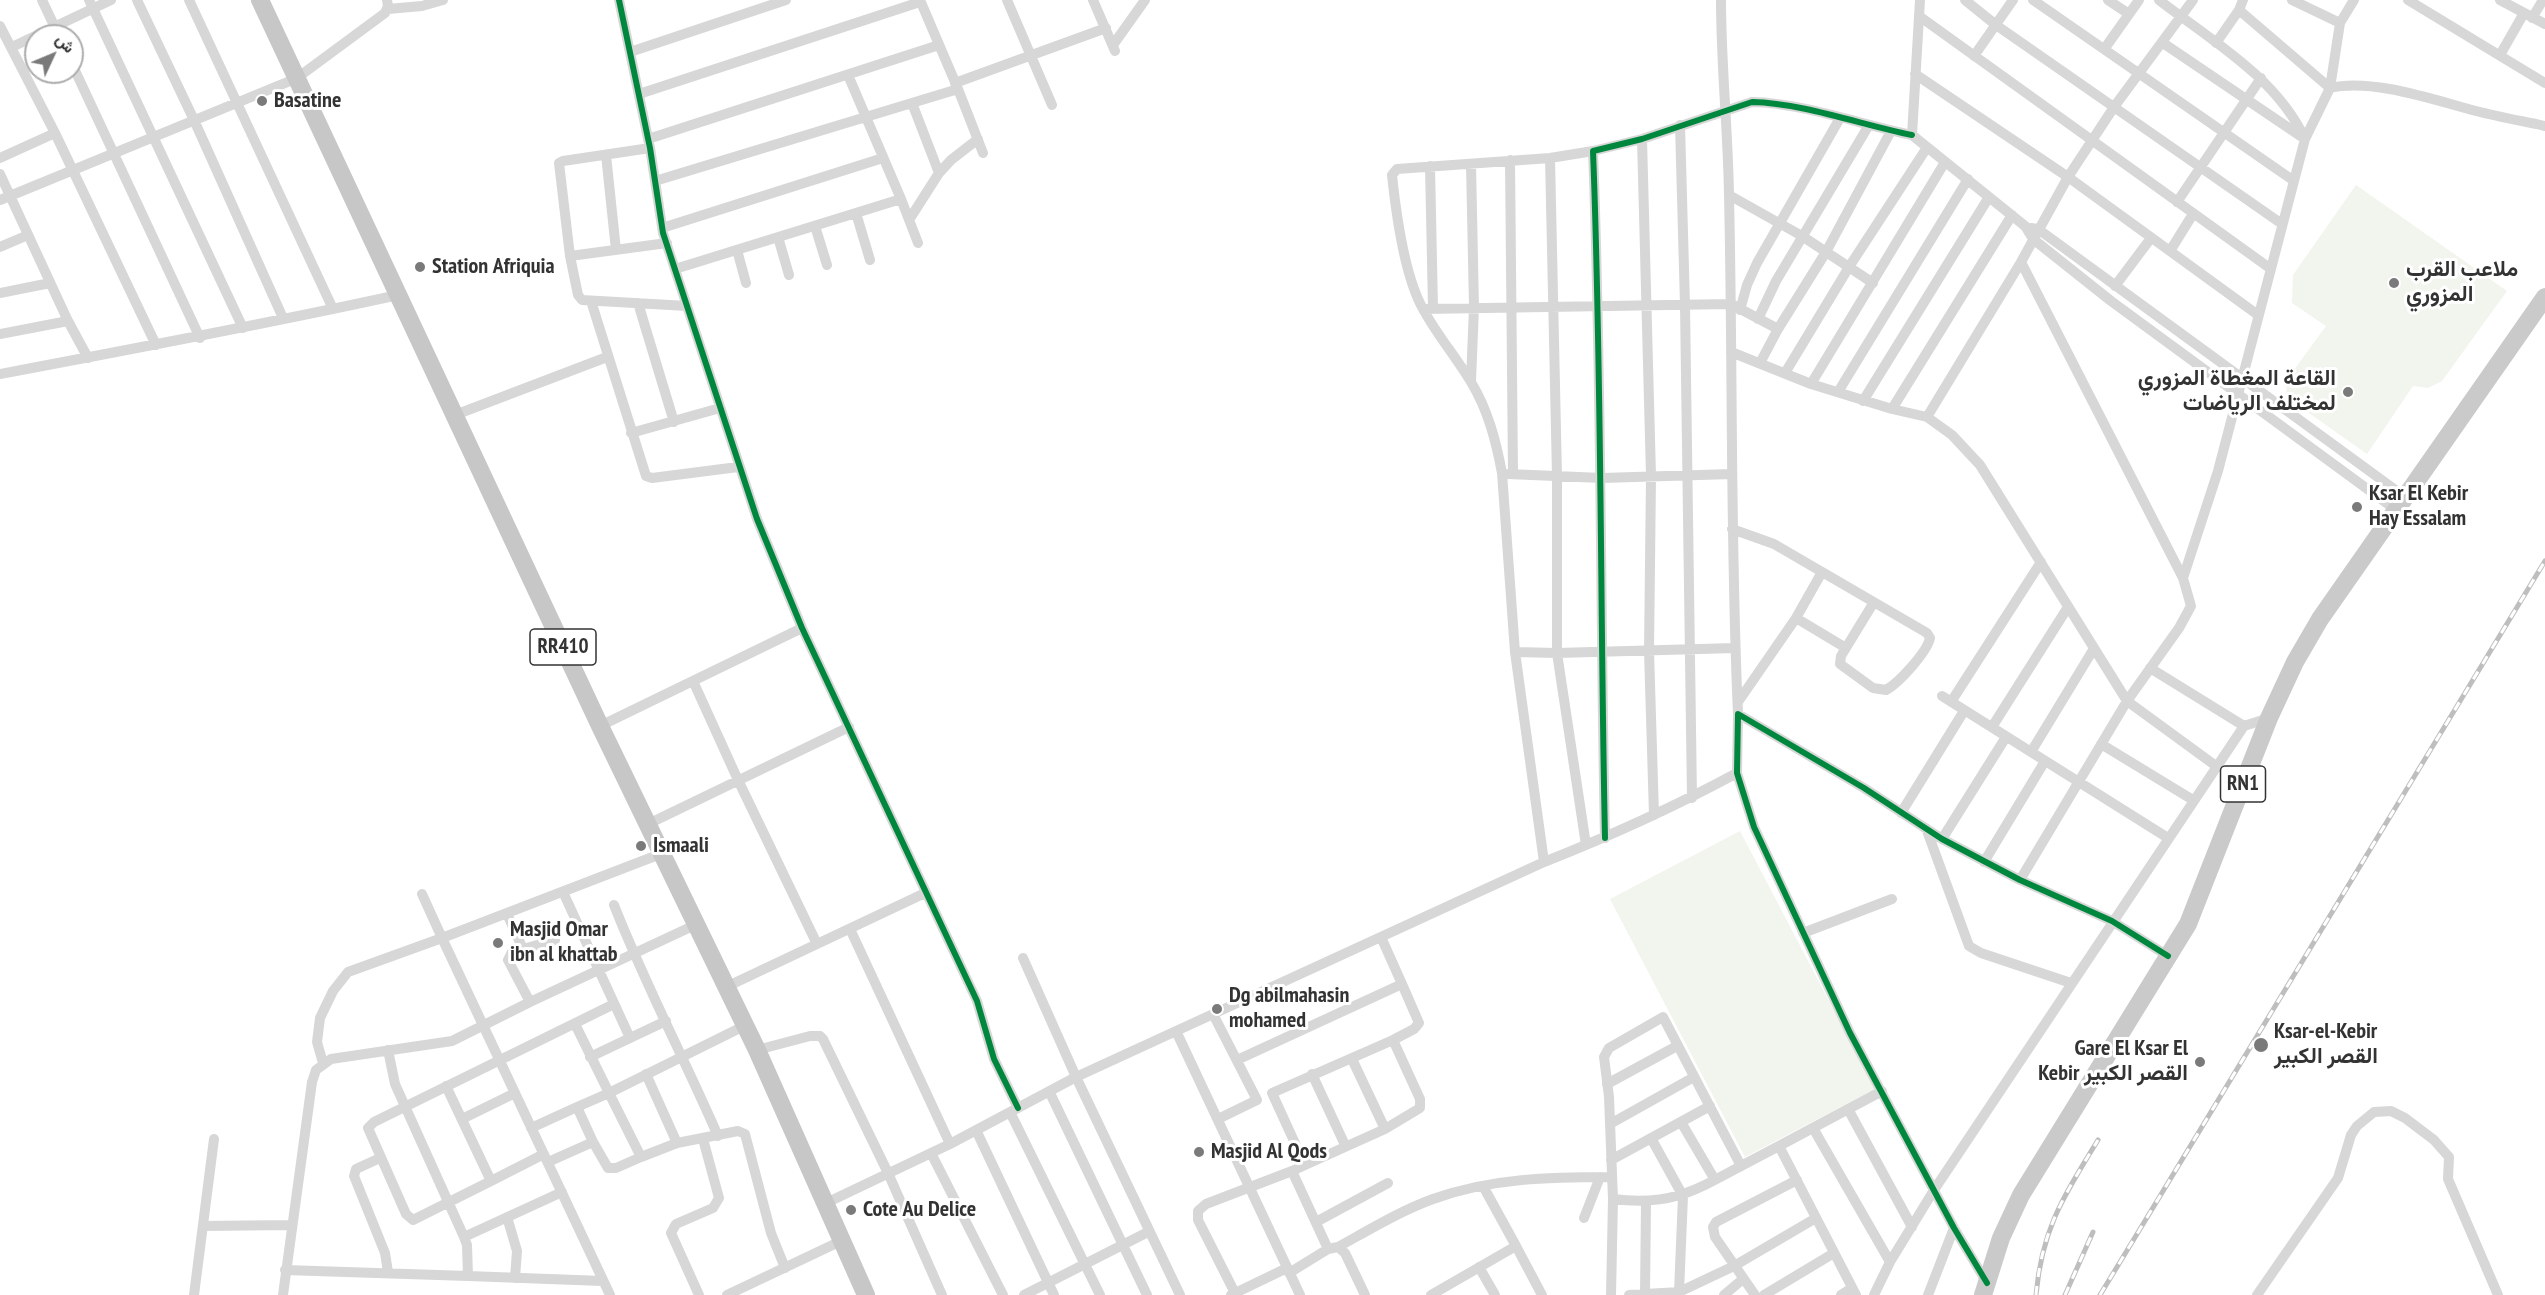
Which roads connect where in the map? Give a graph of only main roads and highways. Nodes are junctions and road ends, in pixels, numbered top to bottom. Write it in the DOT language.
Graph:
graph roads {
  1 [pos="260,0"];
  2 [pos="2545,297"];
  3 [pos="1985,1289"];
  4 [pos="866,1295"];
  1 -- 4 [label="highway, RR410"];
  2 -- 3 [label="main road, RN1"];
}
